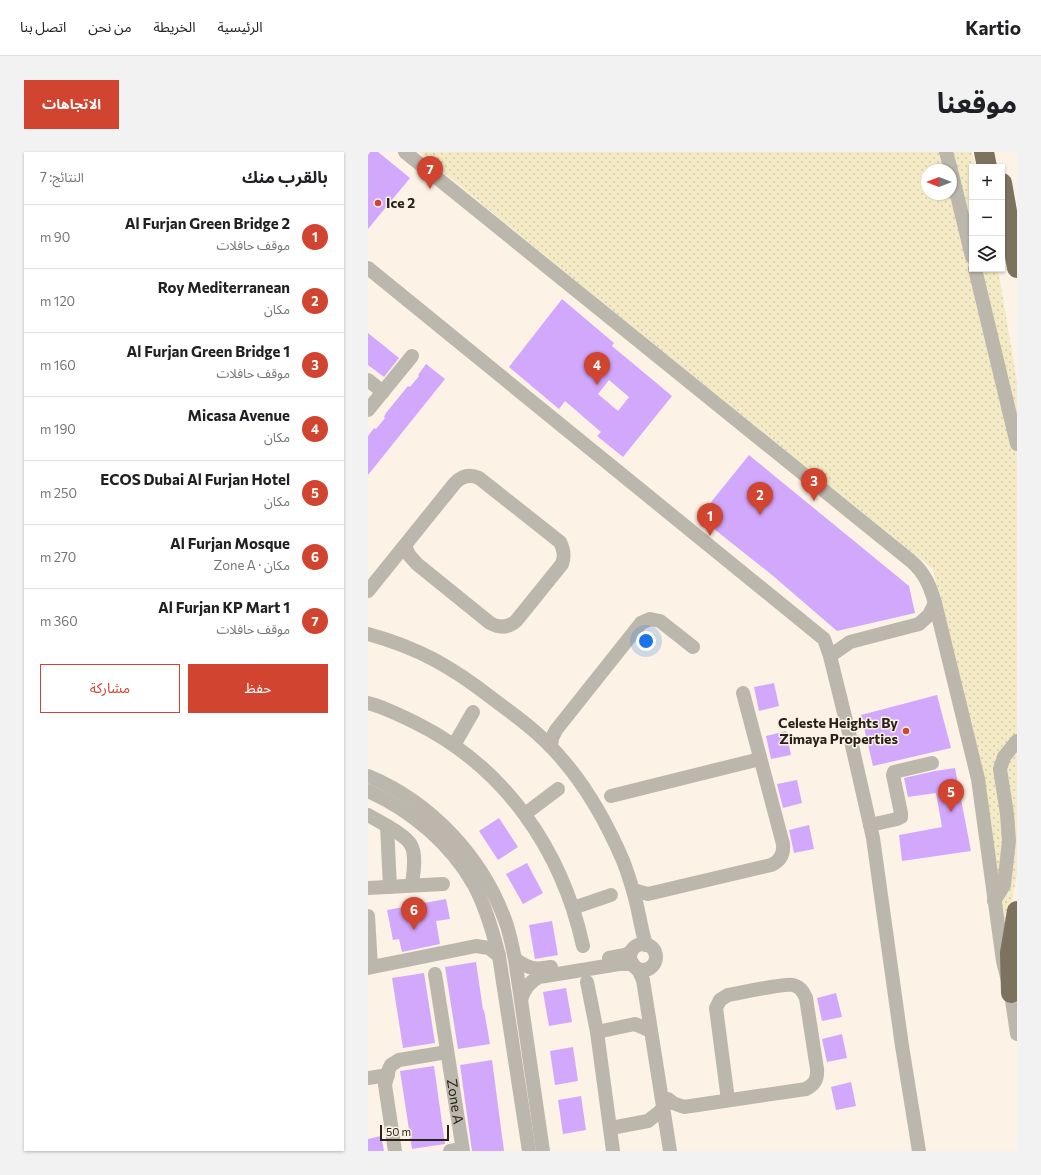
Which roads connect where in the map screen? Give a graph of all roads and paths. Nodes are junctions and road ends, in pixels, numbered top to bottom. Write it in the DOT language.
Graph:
graph roads {
  1 [pos="405,152"];
  2 [pos="946,152"];
  3 [pos="984,152"];
  4 [pos="996,152"];
  5 [pos="949,164"];
  6 [pos="986,164"];
  7 [pos="998,164"];
  8 [pos="957,195"];
  9 [pos="1005,200"];
  10 [pos="1005,227"];
  11 [pos="1012,242"];
  12 [pos="969,245"];
  13 [pos="368,268"];
  14 [pos="1017,268"];
  15 [pos="976,272"];
  16 [pos="412,356"];
  17 [pos="368,380"];
  18 [pos="383,392"];
  19 [pos="368,410"];
  20 [pos="1017,444"];
  21 [pos="404,545"];
  22 [pos="390,564"];
  23 [pos="417,564"];
  24 [pos="368,591"];
  25 [pos="936,603"];
  26 [pos="919,624"];
  27 [pos="368,634"];
  28 [pos="944,637"];
  29 [pos="824,639"];
  30 [pos="368,641"];
  31 [pos="850,642"];
  32 [pos="693,646"];
  33 [pos="830,656"];
  34 [pos="743,693"];
  35 [pos="368,703"];
  36 [pos="473,712"];
  37 [pos="556,730"];
  38 [pos="538,734"];
  39 [pos="1017,741"];
  40 [pos="454,745"];
  41 [pos="551,747"];
  42 [pos="760,759"];
  43 [pos="932,763"];
  44 [pos="368,776"];
  45 [pos="558,790"];
  46 [pos="368,792"];
  47 [pos="611,796"];
  48 [pos="525,814"];
  49 [pos="368,815"];
  50 [pos="870,825"];
  51 [pos="387,826"];
  52 [pos="443,884"];
  53 [pos="412,885"];
  54 [pos="390,886"];
  55 [pos="368,888"];
  56 [pos="633,890"];
  57 [pos="648,894"];
  58 [pos="611,896"];
  59 [pos="994,901"];
  60 [pos="637,905"];
  61 [pos="574,908"];
  62 [pos="1017,911"];
  63 [pos="368,916"];
  64 [pos="488,920"];
  65 [pos="369,945"];
  66 [pos="476,946"];
  67 [pos="583,946"];
  68 [pos="499,956"];
  69 [pos="639,957"];
  70 [pos="515,959"];
  71 [pos="369,968"];
  72 [pos="435,974"];
  73 [pos="587,982"];
  74 [pos="1011,993"];
  75 [pos="521,1000"];
  76 [pos="647,1011"];
  77 [pos="635,1024"];
  78 [pos="651,1031"];
  79 [pos="597,1032"];
  80 [pos="1017,1034"];
  81 [pos="447,1052"];
  82 [pos="388,1075"];
  83 [pos="368,1078"];
  84 [pos="728,1100"];
  85 [pos="666,1104"];
  86 [pos="684,1107"];
  87 [pos="538,1114"];
  88 [pos="524,1117"];
  89 [pos="648,1121"];
  90 [pos="669,1126"];
  91 [pos="611,1128"];
  92 [pos="458,1150"];
  93 [pos="395,1151"];
  94 [pos="403,1151"];
  95 [pos="529,1151"];
  96 [pos="543,1151"];
  97 [pos="613,1151"];
  98 [pos="670,1151"];
  99 [pos="676,1151"];
  100 [pos="919,1151"];
  1 -- 25 [label="street"];
  2 -- 5 [label="street"];
  3 -- 6 [label="highway"];
  4 -- 7 [label="highway"];
  8 -- 12 [label="street"];
  9 -- 11 [label="highway"];
  10 -- 11 [label="highway"];
  11 -- 14 [label="highway"];
  13 -- 29 [label="street"];
  15 -- 20 [label="street"];
  16 -- 18 [label="street"];
  17 -- 18 [label="street"];
  18 -- 19 [label="street"];
  21 -- 22 [label="street"];
  21 -- 23 [label="street"];
  21 -- 23 [label="street"];
  22 -- 23 [label="street"];
  22 -- 24 [label="street"];
  25 -- 26 [label="street"];
  25 -- 28 [label="street"];
  26 -- 28 [label="street"];
  26 -- 31 [label="street"];
  27 -- 38 [label="street"];
  28 -- 59 [label="street"];
  29 -- 31 [label="street"];
  29 -- 33 [label="street"];
  30 -- 69 [label="street"];
  31 -- 33 [label="street"];
  32 -- 37 [label="street"];
  33 -- 50 [label="street"];
  34 -- 42 [label="street"];
  35 -- 40 [label="street"];
  36 -- 40 [label="street"];
  37 -- 38 [label="street"];
  37 -- 41 [label="street"];
  38 -- 41 [label="street"];
  39 -- 59 [label="street"];
  40 -- 48 [label="street"];
  41 -- 56 [label="street"];
  42 -- 47 [label="street"];
  42 -- 57 [label="street"];
  43 -- 50 [label="street"];
  44 -- 70 [label="street"];
  45 -- 48 [label="street"];
  46 -- 64 [label="street"];
  48 -- 61 [label="street"];
  49 -- 51 [label="street"];
  50 -- 100 [label="street"];
  51 -- 53 [label="street"];
  51 -- 54 [label="street"];
  52 -- 53 [label="street"];
  53 -- 54 [label="street"];
  54 -- 55 [label="street"];
  56 -- 57 [label="street"];
  56 -- 60 [label="street"];
  57 -- 60 [label="street"];
  58 -- 61 [label="street"];
  59 -- 74 [label="street"];
  60 -- 69 [label="street"];
  61 -- 67 [label="street"];
  62 -- 74 [label="highway"];
  63 -- 65 [label="street"];
  64 -- 66 [label="street"];
  64 -- 68 [label="street"];
  65 -- 71 [label="street"];
  66 -- 68 [label="street"];
  66 -- 71 [label="street"];
  68 -- 88 [label="street"];
  69 -- 70 [label="street"];
  69 -- 75 [label="street"];
  69 -- 76 [label="street"];
  69 -- 85 [label="street"];
  70 -- 75 [label="street"];
  72 -- 81 [label="street, Zone A"];
  73 -- 79 [label="street"];
  74 -- 80 [label="street"];
  75 -- 87 [label="street"];
  76 -- 77 [label="street"];
  76 -- 78 [label="street"];
  77 -- 78 [label="street"];
  77 -- 79 [label="street"];
  78 -- 85 [label="street"];
  79 -- 91 [label="street"];
  81 -- 82 [label="street"];
  81 -- 92 [label="street, Zone A"];
  82 -- 83 [label="street"];
  82 -- 93 [label="street"];
  82 -- 94 [label="street"];
  84 -- 84 [label="street"];
  84 -- 86 [label="street"];
  85 -- 86 [label="street"];
  85 -- 89 [label="street"];
  85 -- 90 [label="street"];
  86 -- 90 [label="street"];
  87 -- 88 [label="street"];
  87 -- 96 [label="street"];
  88 -- 95 [label="street"];
  89 -- 90 [label="street"];
  89 -- 91 [label="street"];
  90 -- 98 [label="street"];
  90 -- 99 [label="street"];
  91 -- 97 [label="street"];
}
